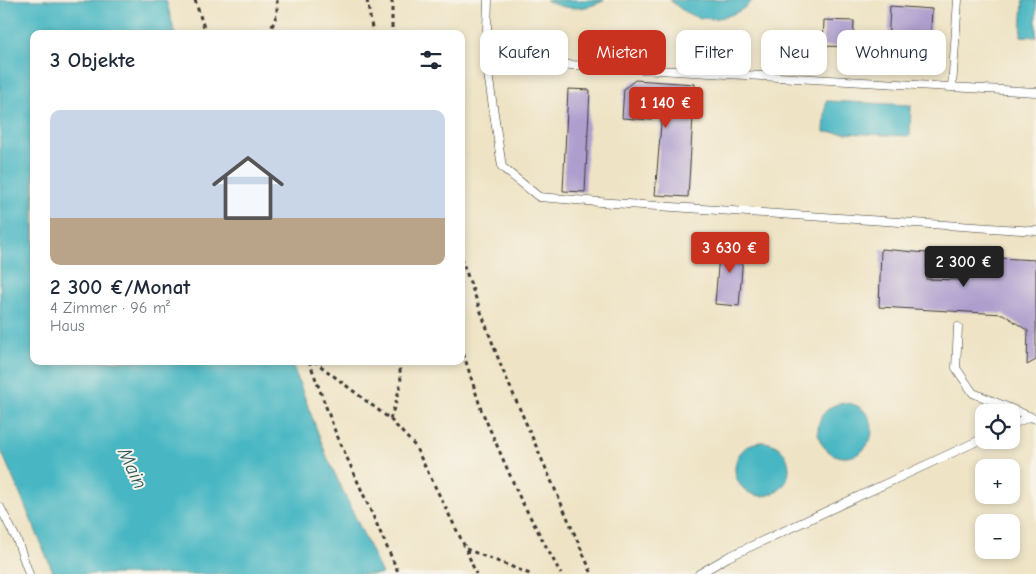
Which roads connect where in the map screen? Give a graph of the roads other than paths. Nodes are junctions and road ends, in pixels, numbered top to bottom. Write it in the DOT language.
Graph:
graph roads {
  1 [pos="488,0"];
  2 [pos="958,0"];
  3 [pos="487,30"];
  4 [pos="568,65"];
  5 [pos="488,75"];
  6 [pos="952,87"];
  7 [pos="1036,92"];
  8 [pos="1036,231"];
  9 [pos="958,327"];
  10 [pos="1033,418"];
  11 [pos="1020,422"];
  12 [pos="975,442"];
  13 [pos="0,507"];
  14 [pos="29,574"];
  15 [pos="699,574"];
  1 -- 3 [label="lane"];
  2 -- 6 [label="lane"];
  4 -- 6 [label="lane"];
  5 -- 8 [label="lane"];
  6 -- 7 [label="lane"];
  9 -- 10 [label="lane"];
  10 -- 11 [label="lane"];
  12 -- 15 [label="lane"];
  13 -- 14 [label="lane"];
}
